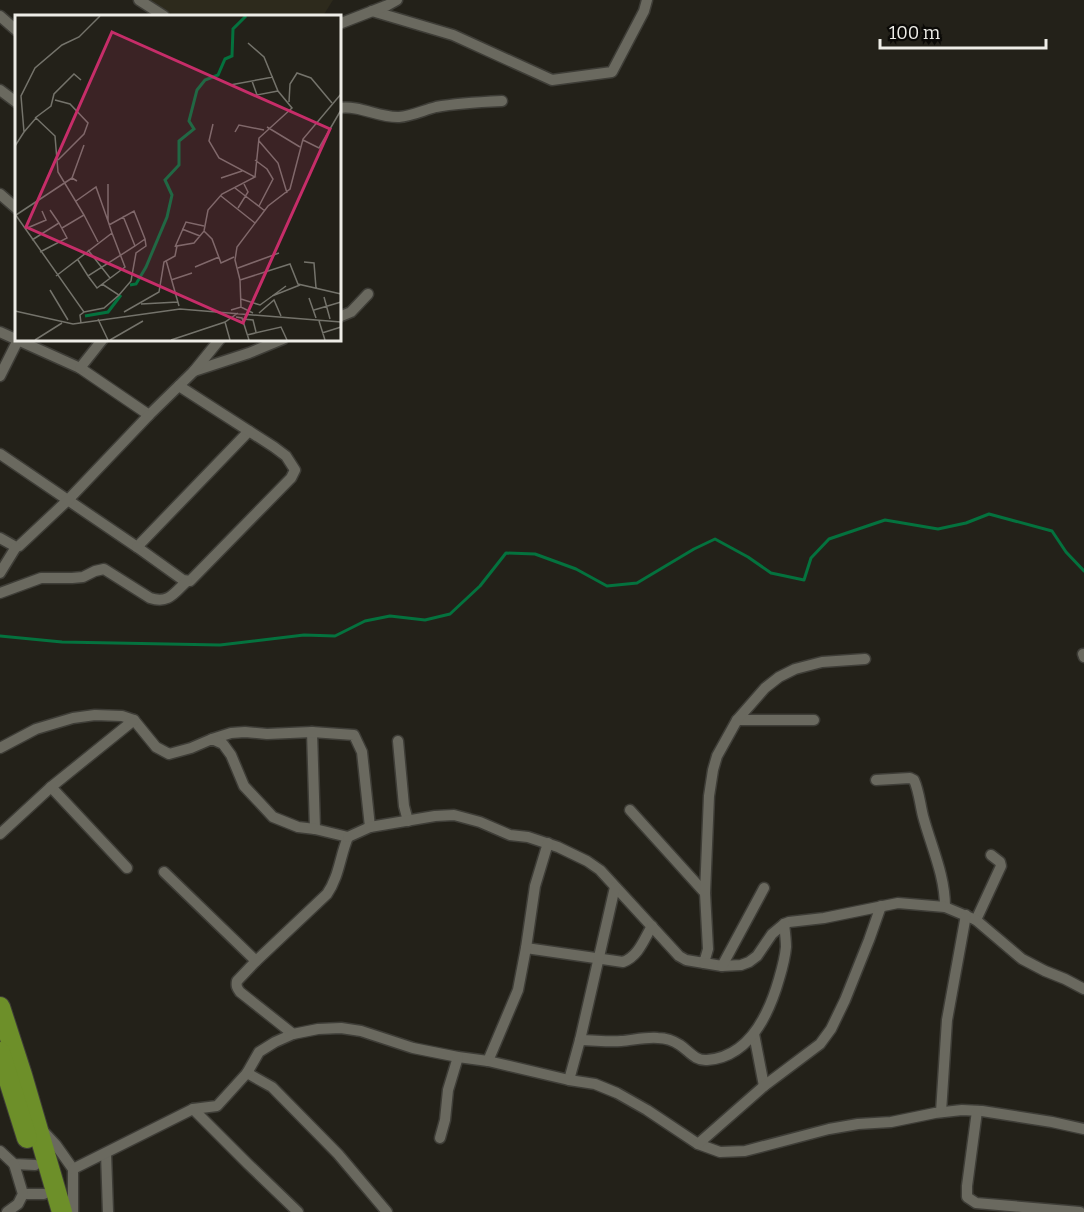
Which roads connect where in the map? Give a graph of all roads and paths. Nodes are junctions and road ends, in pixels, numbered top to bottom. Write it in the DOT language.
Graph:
graph roads {
  1 [pos="139,0"];
  2 [pos="397,0"];
  3 [pos="647,0"];
  4 [pos="372,11"];
  5 [pos="162,15"];
  6 [pos="0,16"];
  7 [pos="340,24"];
  8 [pos="15,29"];
  9 [pos="0,90"];
  10 [pos="15,101"];
  11 [pos="502,101"];
  12 [pos="340,108"];
  13 [pos="0,194"];
  14 [pos="15,207"];
  15 [pos="368,294"];
  16 [pos="340,316"];
  17 [pos="0,332"];
  18 [pos="15,339"];
  19 [pos="18,340"];
  20 [pos="102,340"];
  21 [pos="219,340"];
  22 [pos="281,340"];
  23 [pos="80,369"];
  24 [pos="194,371"];
  25 [pos="0,376"];
  26 [pos="179,386"];
  27 [pos="150,415"];
  28 [pos="249,431"];
  29 [pos="0,454"];
  30 [pos="68,500"];
  31 [pos="0,538"];
  32 [pos="16,547"];
  33 [pos="137,547"];
  34 [pos="0,573"];
  35 [pos="187,581"];
  36 [pos="0,593"];
  37 [pos="865,659"];
  38 [pos="134,720"];
  39 [pos="737,720"];
  40 [pos="814,720"];
  41 [pos="312,732"];
  42 [pos="212,739"];
  43 [pos="398,741"];
  44 [pos="0,748"];
  45 [pos="876,780"];
  46 [pos="51,787"];
  47 [pos="630,810"];
  48 [pos="408,821"];
  49 [pos="370,827"];
  50 [pos="315,829"];
  51 [pos="0,834"];
  52 [pos="348,837"];
  53 [pos="548,843"];
  54 [pos="991,855"];
  55 [pos="127,868"];
  56 [pos="164,872"];
  57 [pos="615,887"];
  58 [pos="764,888"];
  59 [pos="705,893"];
  60 [pos="881,906"];
  61 [pos="945,907"];
  62 [pos="971,918"];
  63 [pos="784,924"];
  64 [pos="652,926"];
  65 [pos="526,948"];
  66 [pos="599,958"];
  67 [pos="256,961"];
  68 [pos="704,963"];
  69 [pos="722,966"];
  70 [pos="1084,990"];
  71 [pos="0,1007"];
  72 [pos="293,1034"];
  73 [pos="754,1034"];
  74 [pos="580,1040"];
  75 [pos="0,1052"];
  76 [pos="458,1057"];
  77 [pos="488,1061"];
  78 [pos="247,1072"];
  79 [pos="569,1080"];
  80 [pos="764,1086"];
  81 [pos="193,1109"];
  82 [pos="977,1111"];
  83 [pos="941,1112"];
  84 [pos="37,1126"];
  85 [pos="1084,1129"];
  86 [pos="440,1138"];
  87 [pos="698,1144"];
  88 [pos="0,1151"];
  89 [pos="106,1153"];
  90 [pos="14,1164"];
  91 [pos="35,1165"];
  92 [pos="74,1169"];
  93 [pos="21,1203"];
  94 [pos="47,1203"];
  95 [pos="7,1212"];
  96 [pos="62,1212"];
  97 [pos="73,1212"];
  98 [pos="108,1212"];
  99 [pos="298,1212"];
  100 [pos="387,1212"];
  101 [pos="1080,1212"];
  1 -- 5 [label="street"];
  2 -- 4 [label="street"];
  3 -- 4 [label="street"];
  4 -- 7 [label="street"];
  6 -- 8 [label="street"];
  9 -- 10 [label="street"];
  11 -- 12 [label="street"];
  13 -- 14 [label="street"];
  15 -- 16 [label="street"];
  17 -- 18 [label="street"];
  19 -- 23 [label="street"];
  19 -- 25 [label="street"];
  20 -- 23 [label="street"];
  21 -- 24 [label="street"];
  22 -- 24 [label="street"];
  23 -- 27 [label="street"];
  24 -- 26 [label="street"];
  26 -- 27 [label="street"];
  26 -- 28 [label="street"];
  27 -- 30 [label="street"];
  28 -- 33 [label="street"];
  28 -- 35 [label="street"];
  29 -- 30 [label="street"];
  30 -- 32 [label="street"];
  30 -- 33 [label="street"];
  31 -- 32 [label="street"];
  32 -- 34 [label="street"];
  33 -- 35 [label="street"];
  35 -- 36 [label="street"];
  37 -- 39 [label="street"];
  38 -- 42 [label="street"];
  38 -- 44 [label="street"];
  38 -- 46 [label="street"];
  39 -- 40 [label="street"];
  39 -- 59 [label="street"];
  41 -- 42 [label="street"];
  41 -- 49 [label="street"];
  41 -- 50 [label="street"];
  42 -- 50 [label="street"];
  43 -- 48 [label="street"];
  45 -- 61 [label="street"];
  46 -- 51 [label="street"];
  46 -- 55 [label="street"];
  47 -- 59 [label="street"];
  48 -- 49 [label="street"];
  48 -- 53 [label="street"];
  49 -- 52 [label="street"];
  50 -- 52 [label="street"];
  52 -- 67 [label="street"];
  53 -- 57 [label="street"];
  53 -- 65 [label="street"];
  54 -- 62 [label="street"];
  56 -- 67 [label="street"];
  57 -- 64 [label="street"];
  57 -- 66 [label="street"];
  58 -- 69 [label="street"];
  59 -- 68 [label="street"];
  60 -- 61 [label="street"];
  60 -- 63 [label="street"];
  60 -- 80 [label="street"];
  61 -- 62 [label="street"];
  62 -- 70 [label="street"];
  62 -- 83 [label="street"];
  63 -- 69 [label="street"];
  63 -- 73 [label="street"];
  64 -- 66 [label="street"];
  64 -- 68 [label="street"];
  65 -- 66 [label="street"];
  65 -- 77 [label="street"];
  66 -- 74 [label="street"];
  67 -- 72 [label="street"];
  68 -- 69 [label="street"];
  71 -- 84 [label="highway"];
  72 -- 76 [label="street"];
  72 -- 78 [label="street"];
  73 -- 74 [label="street"];
  73 -- 80 [label="street"];
  74 -- 79 [label="street"];
  75 -- 91 [label="highway"];
  76 -- 77 [label="street"];
  76 -- 86 [label="street"];
  77 -- 79 [label="street"];
  78 -- 81 [label="street"];
  78 -- 100 [label="street"];
  79 -- 87 [label="street"];
  80 -- 87 [label="street"];
  81 -- 89 [label="street"];
  81 -- 99 [label="street"];
  82 -- 83 [label="street"];
  82 -- 85 [label="street"];
  82 -- 101 [label="street"];
  83 -- 87 [label="street"];
  84 -- 92 [label="street"];
  84 -- 96 [label="highway"];
  88 -- 90 [label="street"];
  89 -- 92 [label="street"];
  89 -- 98 [label="street"];
  90 -- 91 [label="street"];
  90 -- 93 [label="street"];
  91 -- 94 [label="highway"];
  92 -- 97 [label="street"];
  93 -- 94 [label="street"];
  93 -- 95 [label="street"];
}
